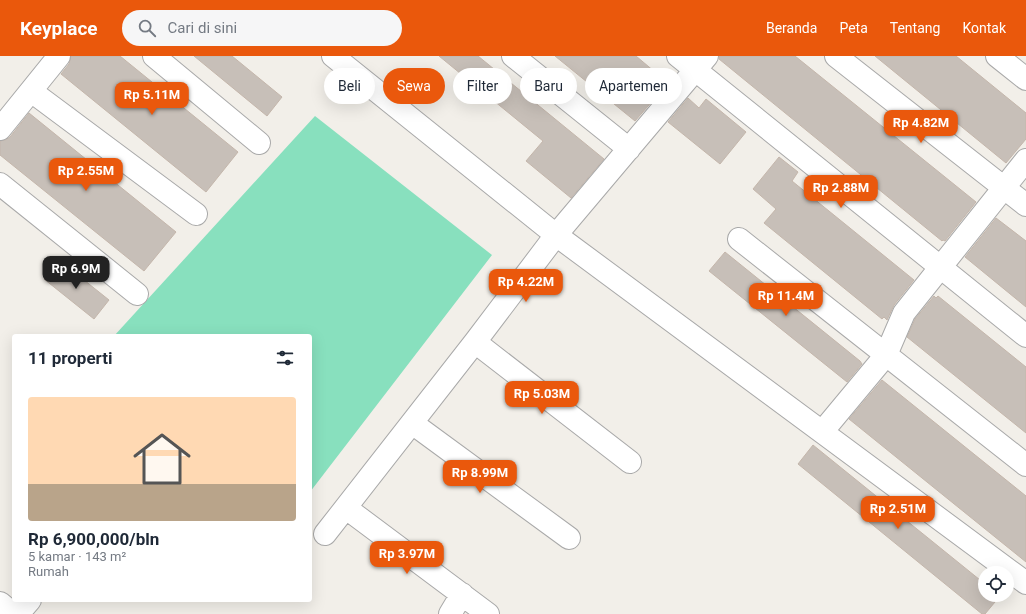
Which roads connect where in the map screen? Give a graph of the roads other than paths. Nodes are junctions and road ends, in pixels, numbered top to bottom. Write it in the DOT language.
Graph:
graph roads {
  1 [pos="59,56"];
  2 [pos="154,56"];
  3 [pos="333,56"];
  4 [pos="513,56"];
  5 [pos="678,56"];
  6 [pos="836,56"];
  7 [pos="997,56"];
  8 [pos="701,63"];
  9 [pos="1026,79"];
  10 [pos="31,91"];
  11 [pos="0,129"];
  12 [pos="259,143"];
  13 [pos="629,149"];
  14 [pos="1026,160"];
  15 [pos="0,184"];
  16 [pos="1004,188"];
  17 [pos="1026,205"];
  18 [pos="196,214"];
  19 [pos="556,235"];
  20 [pos="740,239"];
  21 [pos="940,268"];
  22 [pos="137,294"];
  23 [pos="1026,336"];
  24 [pos="475,342"];
  25 [pos="886,355"];
  26 [pos="412,423"];
  27 [pos="822,432"];
  28 [pos="630,462"];
  29 [pos="1026,465"];
  30 [pos="346,508"];
  31 [pos="325,534"];
  32 [pos="569,538"];
  33 [pos="1026,583"];
  34 [pos="462,594"];
  35 [pos="28,602"];
  36 [pos="0,603"];
  37 [pos="13,614"];
  38 [pos="18,614"];
  39 [pos="450,614"];
  40 [pos="488,614"];
  1 -- 10 [label="street"];
  2 -- 12 [label="street"];
  3 -- 19 [label="street"];
  4 -- 13 [label="street"];
  5 -- 8 [label="street"];
  6 -- 16 [label="street"];
  7 -- 9 [label="street"];
  8 -- 13 [label="street"];
  8 -- 21 [label="street"];
  10 -- 11 [label="street"];
  10 -- 18 [label="street"];
  13 -- 19 [label="street"];
  14 -- 16 [label="street"];
  15 -- 22 [label="street"];
  16 -- 17 [label="street"];
  16 -- 21 [label="street"];
  19 -- 24 [label="street"];
  19 -- 27 [label="street"];
  20 -- 25 [label="street"];
  21 -- 23 [label="street"];
  21 -- 25 [label="street"];
  24 -- 26 [label="street"];
  24 -- 28 [label="street"];
  25 -- 27 [label="street"];
  25 -- 29 [label="street"];
  26 -- 30 [label="street"];
  26 -- 32 [label="street"];
  27 -- 33 [label="street"];
  30 -- 31 [label="street"];
  30 -- 34 [label="street"];
  34 -- 39 [label="street"];
  34 -- 40 [label="street"];
  35 -- 38 [label="street"];
  36 -- 37 [label="street"];
}
